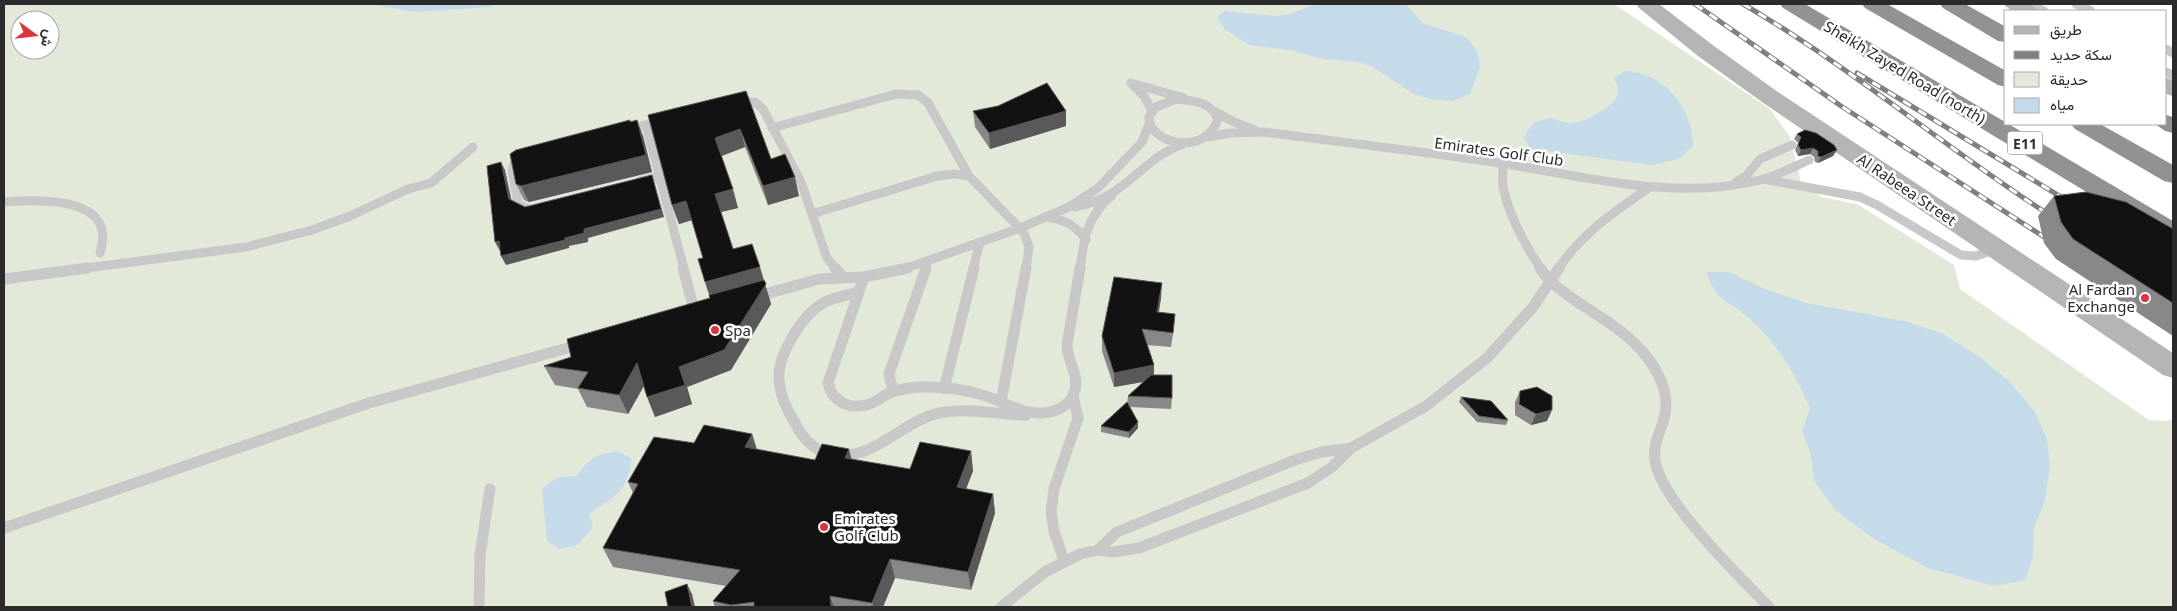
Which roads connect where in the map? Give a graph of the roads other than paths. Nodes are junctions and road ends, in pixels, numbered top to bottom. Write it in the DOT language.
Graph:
graph roads {
  1 [pos="1646,4"];
  2 [pos="1790,4"];
  3 [pos="1872,4"];
  4 [pos="1950,4"];
  5 [pos="1960,4"];
  6 [pos="2014,4"];
  7 [pos="2028,4"];
  8 [pos="2076,4"];
  9 [pos="2026,10"];
  10 [pos="2042,10"];
  11 [pos="2089,10"];
  12 [pos="2004,24"];
  13 [pos="2004,35"];
  14 [pos="2004,79"];
  15 [pos="1187,99"];
  16 [pos="732,103"];
  17 [pos="1152,111"];
  18 [pos="1214,111"];
  19 [pos="670,118"];
  20 [pos="1149,124"];
  21 [pos="646,125"];
  22 [pos="2085,125"];
  23 [pos="772,128"];
  24 [pos="1264,132"];
  25 [pos="616,133"];
  26 [pos="1208,137"];
  27 [pos="1188,142"];
  28 [pos="1792,145"];
  29 [pos="473,147"];
  30 [pos="532,155"];
  31 [pos="1809,160"];
  32 [pos="1503,164"];
  33 [pos="2173,175"];
  34 [pos="660,176"];
  35 [pos="969,176"];
  36 [pos="1762,179"];
  37 [pos="633,183"];
  38 [pos="1730,185"];
  39 [pos="1650,187"];
  40 [pos="1112,195"];
  41 [pos="4,202"];
  42 [pos="542,206"];
  43 [pos="1068,207"];
  44 [pos="812,214"];
  45 [pos="1046,217"];
  46 [pos="1020,228"];
  47 [pos="2173,233"];
  48 [pos="1086,240"];
  49 [pos="980,242"];
  50 [pos="1996,249"];
  51 [pos="100,253"];
  52 [pos="928,261"];
  53 [pos="843,277"];
  54 [pos="864,277"];
  55 [pos="4,279"];
  56 [pos="1550,282"];
  57 [pos="859,292"];
  58 [pos="742,300"];
  59 [pos="695,313"];
  60 [pos="592,341"];
  61 [pos="2173,367"];
  62 [pos="944,389"];
  63 [pos="893,391"];
  64 [pos="1073,396"];
  65 [pos="1001,402"];
  66 [pos="1031,414"];
  67 [pos="1351,448"];
  68 [pos="490,489"];
  69 [pos="4,528"];
  70 [pos="1098,550"];
  71 [pos="1064,561"];
  72 [pos="479,607"];
  73 [pos="1001,607"];
  74 [pos="1769,607"];
  1 -- 50 [label="main road, Al Rabeea Street"];
  2 -- 47 [label="highway, Sheikh Zayed Road (north) / E11"];
  3 -- 14 [label="highway"];
  4 -- 13 [label="highway"];
  5 -- 12 [label="highway"];
  6 -- 9 [label="main road"];
  7 -- 10 [label="lane"];
  8 -- 11 [label="lane"];
  15 -- 17 [label="lane"];
  15 -- 17 [label="lane"];
  15 -- 18 [label="lane"];
  16 -- 23 [label="lane"];
  17 -- 20 [label="lane"];
  18 -- 24 [label="lane"];
  18 -- 26 [label="lane"];
  19 -- 21 [label="lane"];
  20 -- 27 [label="lane"];
  20 -- 43 [label="lane"];
  21 -- 25 [label="lane"];
  21 -- 34 [label="lane"];
  22 -- 33 [label="highway"];
  23 -- 35 [label="lane"];
  23 -- 44 [label="lane"];
  24 -- 26 [label="lane"];
  24 -- 32 [label="lane, Emirates Golf Club"];
  26 -- 27 [label="lane"];
  27 -- 40 [label="lane"];
  28 -- 38 [label="lane, Emirates Golf Club"];
  29 -- 55 [label="lane"];
  30 -- 42 [label="lane"];
  31 -- 36 [label="lane, Emirates Golf Club"];
  32 -- 39 [label="lane, Emirates Golf Club"];
  32 -- 56 [label="lane"];
  34 -- 37 [label="lane"];
  34 -- 59 [label="lane"];
  35 -- 44 [label="lane"];
  35 -- 46 [label="lane"];
  36 -- 38 [label="lane, Emirates Golf Club"];
  36 -- 50 [label="lane"];
  38 -- 39 [label="lane, Emirates Golf Club"];
  39 -- 56 [label="lane"];
  40 -- 43 [label="lane"];
  40 -- 48 [label="lane"];
  41 -- 51 [label="lane"];
  43 -- 45 [label="lane"];
  44 -- 53 [label="lane"];
  45 -- 46 [label="lane"];
  45 -- 48 [label="lane"];
  46 -- 49 [label="lane"];
  46 -- 65 [label="lane"];
  48 -- 64 [label="lane"];
  49 -- 52 [label="lane"];
  49 -- 62 [label="lane"];
  50 -- 61 [label="main road, Al Rabeea Street"];
  52 -- 54 [label="lane"];
  52 -- 63 [label="lane"];
  53 -- 54 [label="lane"];
  53 -- 58 [label="lane"];
  54 -- 57 [label="lane"];
  56 -- 67 [label="lane"];
  56 -- 74 [label="lane"];
  57 -- 63 [label="lane"];
  57 -- 66 [label="lane"];
  60 -- 69 [label="lane"];
  62 -- 63 [label="lane"];
  62 -- 65 [label="lane"];
  64 -- 66 [label="lane"];
  64 -- 71 [label="lane"];
  65 -- 66 [label="lane"];
  67 -- 70 [label="lane"];
  67 -- 70 [label="lane"];
  68 -- 72 [label="lane"];
  70 -- 71 [label="lane"];
  71 -- 73 [label="lane"];
}
